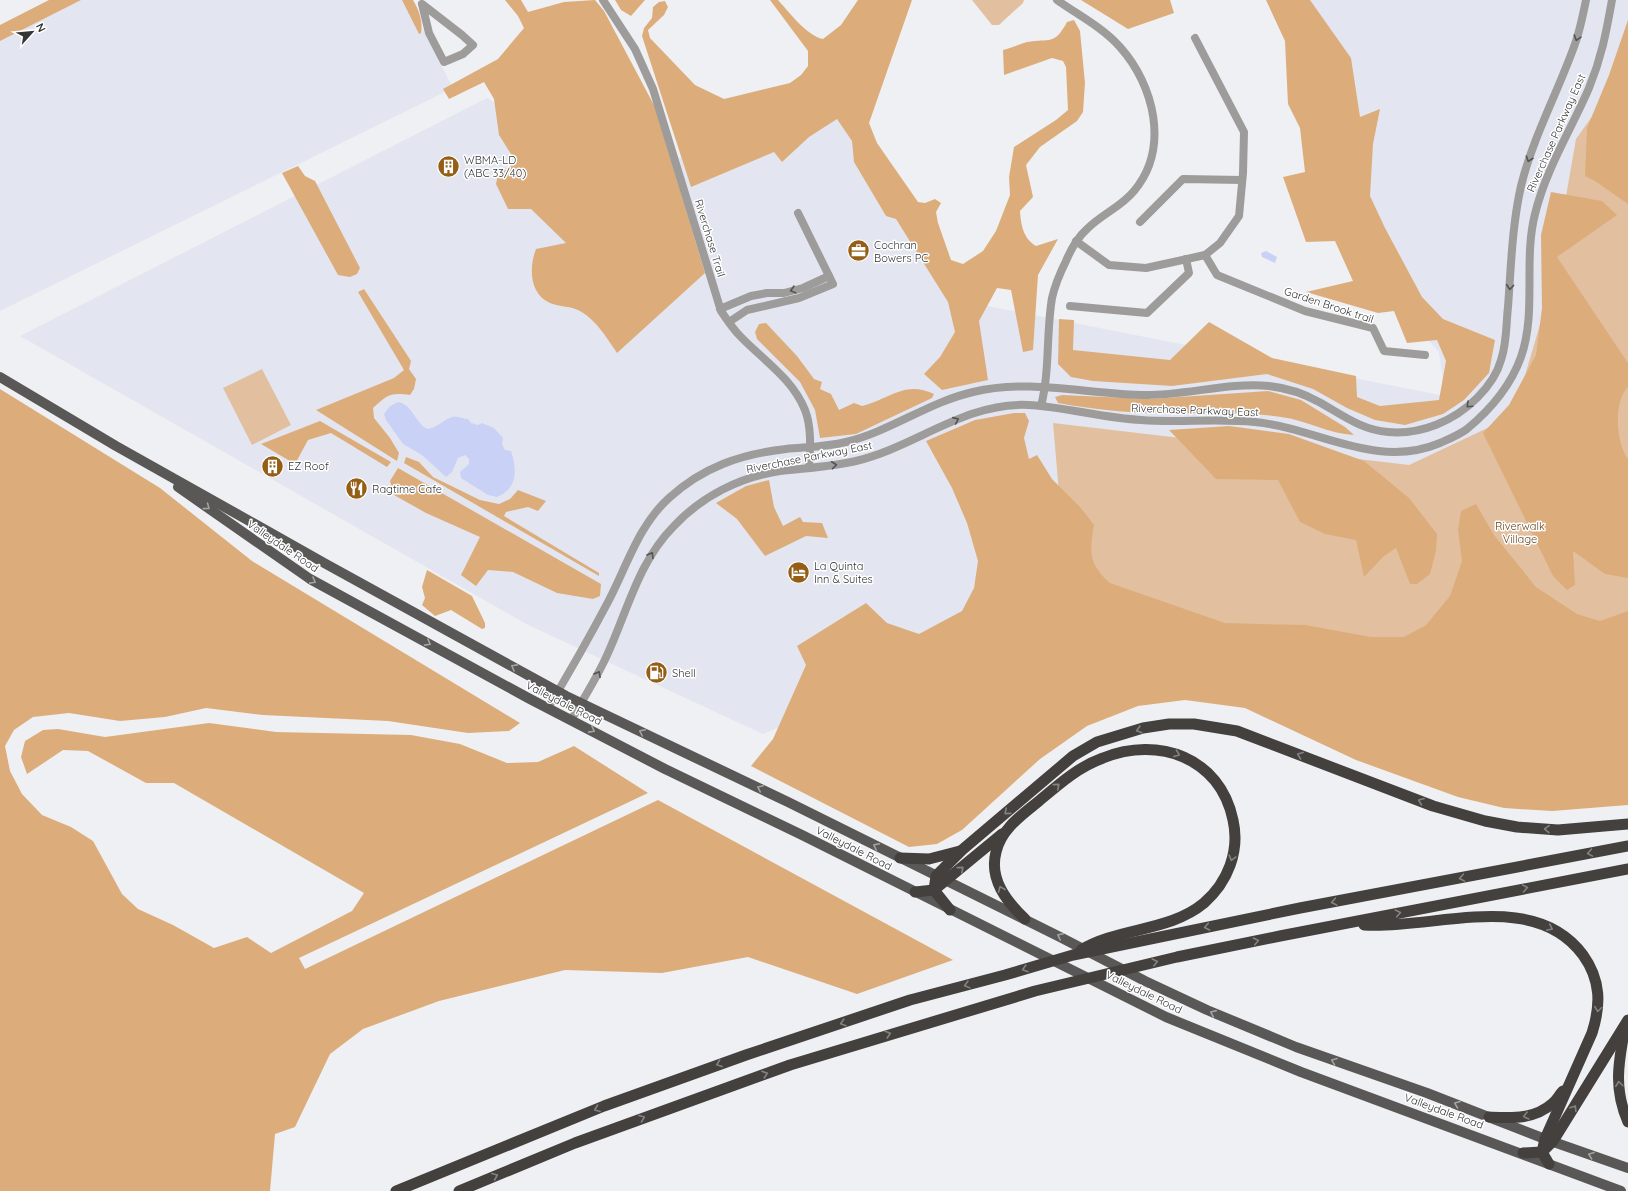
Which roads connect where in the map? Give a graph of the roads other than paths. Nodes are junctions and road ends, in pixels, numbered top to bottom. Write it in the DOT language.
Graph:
graph roads {
  1 [pos="603,0"];
  2 [pos="1057,0"];
  3 [pos="1586,0"];
  4 [pos="1612,0"];
  5 [pos="421,2"];
  6 [pos="1195,38"];
  7 [pos="1242,180"];
  8 [pos="798,213"];
  9 [pos="1140,222"];
  10 [pos="1076,241"];
  11 [pos="1205,255"];
  12 [pos="1186,259"];
  13 [pos="829,276"];
  14 [pos="1070,306"];
  15 [pos="720,309"];
  16 [pos="729,322"];
  17 [pos="1425,355"];
  18 [pos="0,377"];
  19 [pos="1046,386"];
  20 [pos="1041,406"];
  21 [pos="116,446"];
  22 [pos="810,447"];
  23 [pos="809,468"];
  24 [pos="558,691"];
  25 [pos="581,703"];
  26 [pos="548,708"];
  27 [pos="571,720"];
  28 [pos="1628,824"];
  29 [pos="1005,831"];
  30 [pos="1628,846"];
  31 [pos="962,850"];
  32 [pos="900,858"];
  33 [pos="1628,869"];
  34 [pos="936,876"];
  35 [pos="947,881"];
  36 [pos="934,890"];
  37 [pos="915,892"];
  38 [pos="950,910"];
  39 [pos="1025,919"];
  40 [pos="1346,923"];
  41 [pos="1073,955"];
  42 [pos="1627,1022"];
  43 [pos="1567,1086"];
  44 [pos="1489,1117"];
  45 [pos="1628,1122"];
  46 [pos="1549,1140"];
  47 [pos="1542,1152"];
  48 [pos="1523,1153"];
  49 [pos="1549,1164"];
  50 [pos="1628,1168"];
  51 [pos="396,1191"];
  52 [pos="459,1191"];
  53 [pos="1621,1191"];
  1 -- 15 [label="street, Riverchase Trail"];
  2 -- 10 [label="street"];
  3 -- 19 [label="street, Riverchase Parkway East, one-way"];
  4 -- 20 [label="street, Riverchase Parkway East"];
  5 -- 5 [label="street"];
  6 -- 7 [label="street"];
  7 -- 9 [label="street"];
  7 -- 11 [label="street"];
  8 -- 13 [label="street"];
  10 -- 12 [label="street"];
  10 -- 19 [label="street"];
  11 -- 12 [label="street"];
  11 -- 17 [label="street, Garden Brook trail"];
  12 -- 14 [label="street"];
  13 -- 15 [label="street, one-way"];
  13 -- 16 [label="street"];
  15 -- 16 [label="street, Riverchase Trail"];
  16 -- 22 [label="street, Riverchase Trail"];
  18 -- 21 [label="main road, Valleydale Road"];
  19 -- 20 [label="street"];
  19 -- 22 [label="street, Riverchase Parkway East"];
  23 -- 20 [label="street, Riverchase Parkway East, one-way"];
  24 -- 21 [label="main road, Valleydale Road, one-way"];
  21 -- 26 [label="main road, Valleydale Road, one-way"];
  22 -- 23 [label="street, Riverchase Trail"];
  22 -- 24 [label="street, Riverchase Parkway East"];
  25 -- 23 [label="street, Riverchase Parkway East, one-way"];
  24 -- 25 [label="main road, Valleydale Road"];
  24 -- 26 [label="street, Riverchase Parkway East"];
  25 -- 27 [label="street, Riverchase Parkway East"];
  32 -- 25 [label="main road, Valleydale Road, one-way"];
  26 -- 27 [label="main road, Valleydale Road"];
  27 -- 37 [label="main road, Valleydale Road, one-way"];
  28 -- 31 [label="highway, one-way"];
  35 -- 29 [label="highway, one-way"];
  39 -- 29 [label="highway, one-way"];
  29 -- 41 [label="highway, one-way"];
  30 -- 41 [label="highway, one-way"];
  31 -- 32 [label="highway"];
  31 -- 34 [label="highway"];
  32 -- 34 [label="main road, Valleydale Road"];
  40 -- 33 [label="highway, one-way"];
  34 -- 35 [label="main road, Valleydale Road"];
  34 -- 36 [label="highway"];
  35 -- 36 [label="highway"];
  35 -- 39 [label="main road, Valleydale Road"];
  36 -- 37 [label="highway"];
  36 -- 38 [label="highway"];
  37 -- 38 [label="main road, Valleydale Road"];
  38 -- 48 [label="main road, Valleydale Road"];
  44 -- 39 [label="main road, Valleydale Road, one-way"];
  40 -- 43 [label="highway, one-way"];
  52 -- 40 [label="highway, one-way"];
  41 -- 51 [label="highway, one-way"];
  45 -- 42 [label="highway, one-way"];
  46 -- 42 [label="highway, one-way"];
  43 -- 44 [label="highway, one-way"];
  43 -- 46 [label="highway"];
  44 -- 46 [label="main road, Valleydale Road"];
  46 -- 47 [label="highway"];
  50 -- 46 [label="main road, Valleydale Road, one-way"];
  47 -- 48 [label="highway"];
  47 -- 49 [label="highway"];
  48 -- 49 [label="main road, Valleydale Road"];
  49 -- 53 [label="main road, Valleydale Road"];
}
